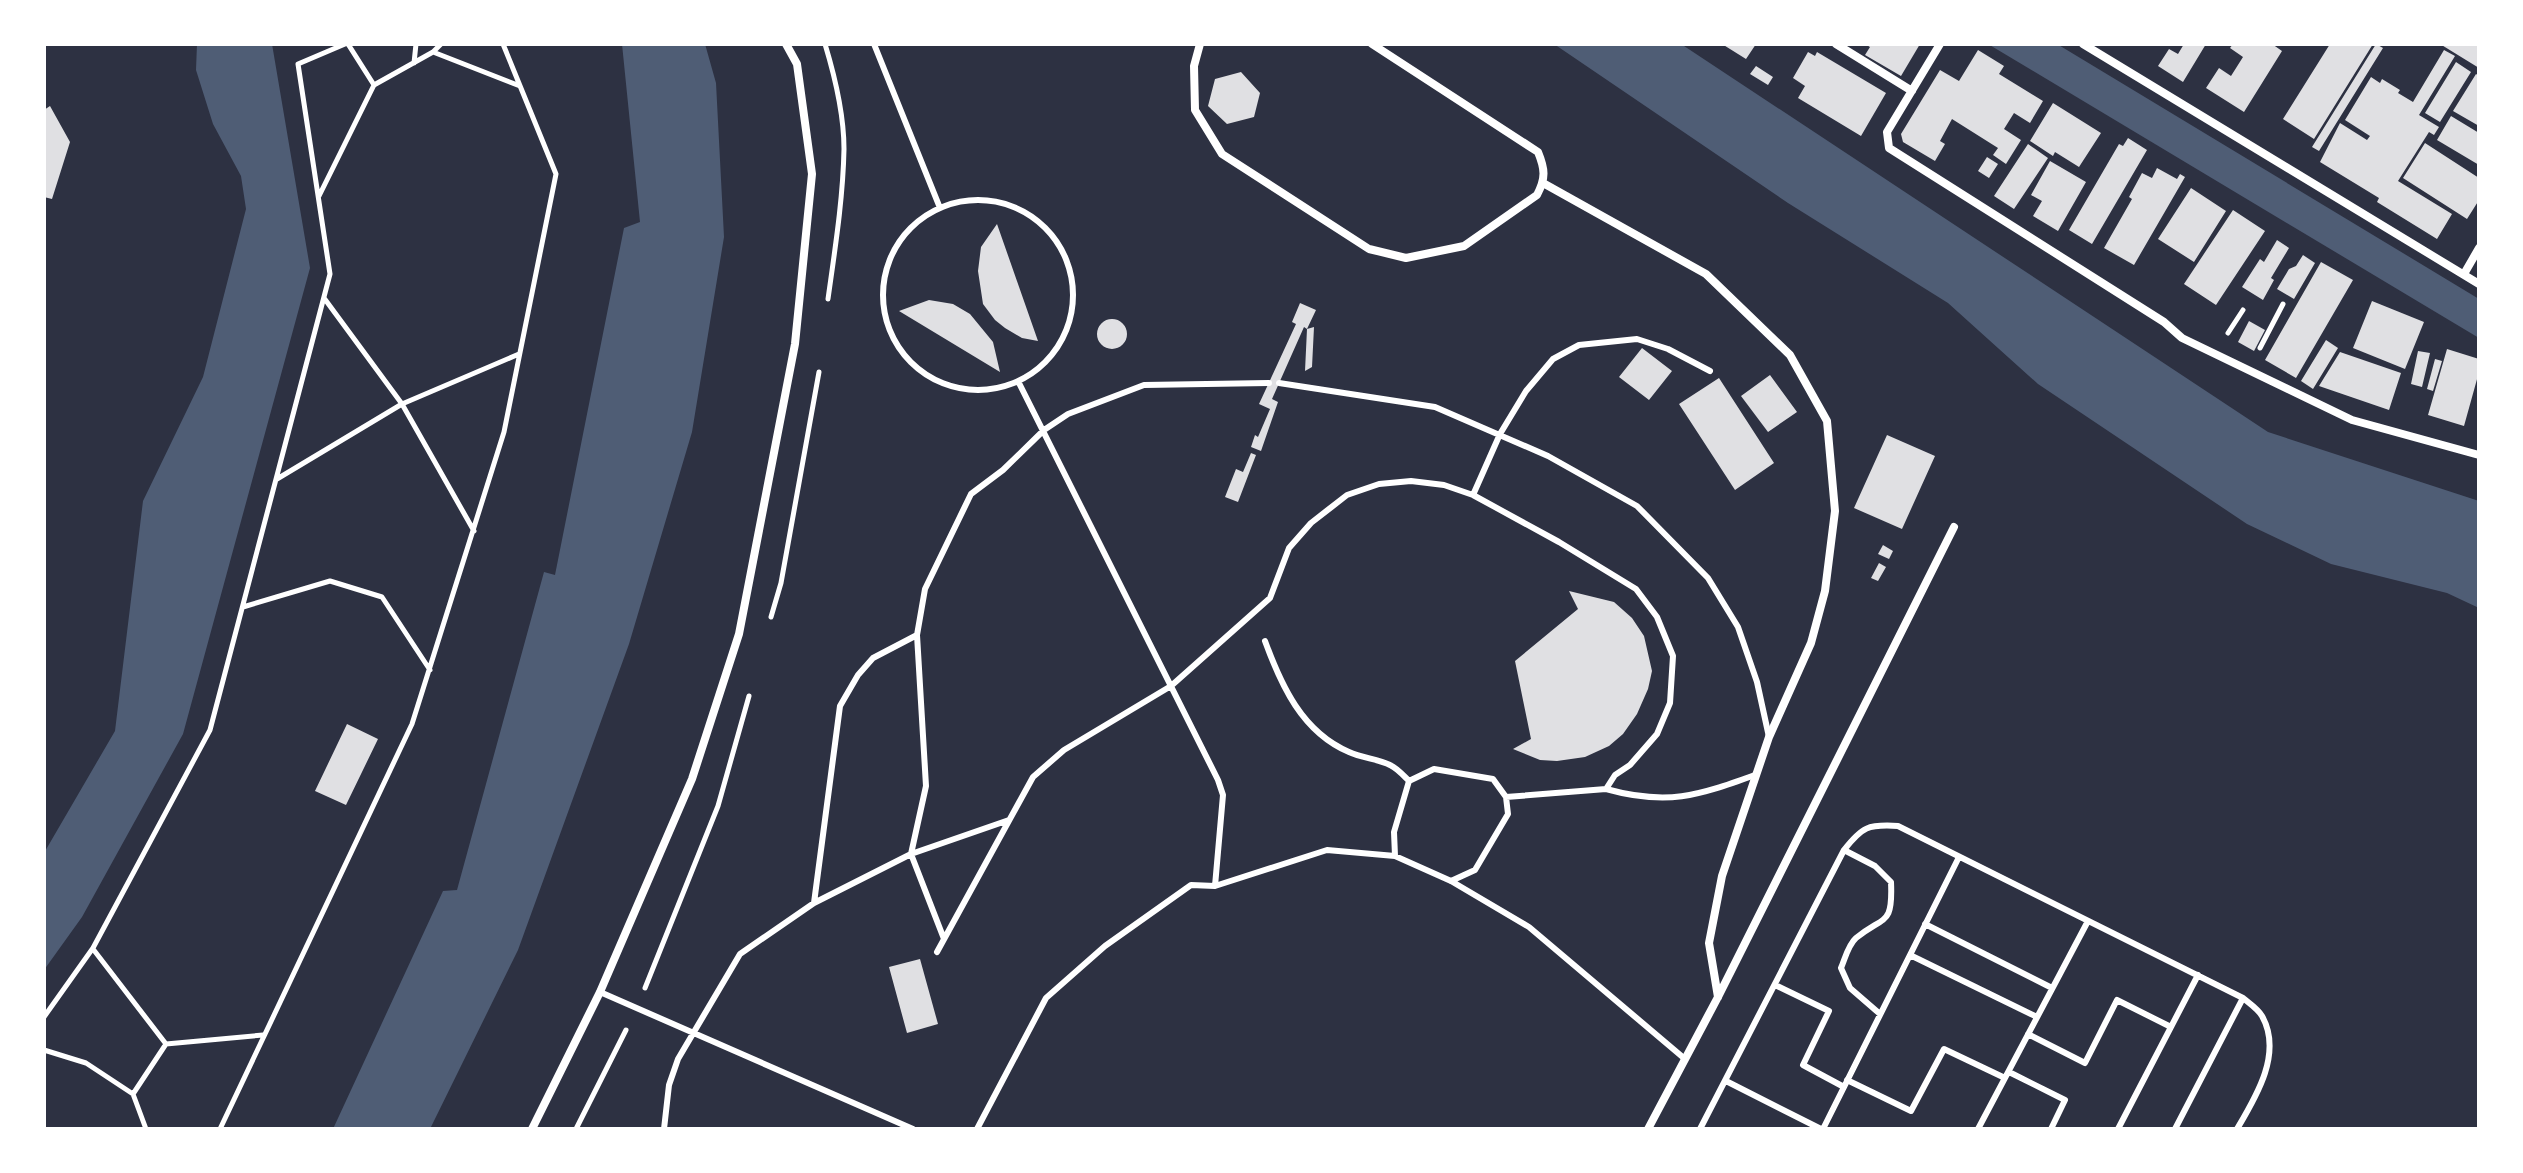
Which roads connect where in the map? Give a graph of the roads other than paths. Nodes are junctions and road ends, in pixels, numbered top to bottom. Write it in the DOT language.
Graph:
graph roads {
  1 [pos="786,44"];
  2 [pos="874,44"];
  3 [pos="1200,44"];
  4 [pos="1372,44"];
  5 [pos="1836,44"];
  6 [pos="1940,44"];
  7 [pos="2083,44"];
  8 [pos="1912,91"];
  9 [pos="1543,183"];
  10 [pos="940,208"];
  11 [pos="2479,248"];
  12 [pos="2464,274"];
  13 [pos="2479,284"];
  14 [pos="1710,371"];
  15 [pos="1019,383"];
  16 [pos="1269,383"];
  17 [pos="1279,383"];
  18 [pos="1044,430"];
  19 [pos="1500,434"];
  20 [pos="2479,455"];
  21 [pos="1473,495"];
  22 [pos="1954,527"];
  23 [pos="917,635"];
  24 [pos="1265,641"];
  25 [pos="1171,686"];
  26 [pos="1769,737"];
  27 [pos="1755,775"];
  28 [pos="1409,781"];
  29 [pos="1606,789"];
  30 [pos="1506,797"];
  31 [pos="1009,820"];
  32 [pos="1844,850"];
  33 [pos="911,854"];
  34 [pos="1395,856"];
  35 [pos="1959,857"];
  36 [pos="1451,881"];
  37 [pos="1215,886"];
  38 [pos="814,903"];
  39 [pos="2088,921"];
  40 [pos="1925,924"];
  41 [pos="944,939"];
  42 [pos="937,952"];
  43 [pos="1910,955"];
  44 [pos="2198,975"];
  45 [pos="1775,985"];
  46 [pos="2052,988"];
  47 [pos="600,992"];
  48 [pos="1718,997"];
  49 [pos="2243,998"];
  50 [pos="1880,1014"];
  51 [pos="2037,1017"];
  52 [pos="2171,1027"];
  53 [pos="692,1031"];
  54 [pos="2028,1034"];
  55 [pos="1685,1059"];
  56 [pos="2007,1075"];
  57 [pos="1726,1081"];
  58 [pos="1845,1083"];
  59 [pos="532,1129"];
  60 [pos="664,1129"];
  61 [pos="913,1129"];
  62 [pos="977,1129"];
  63 [pos="1648,1129"];
  64 [pos="1700,1129"];
  65 [pos="1822,1129"];
  66 [pos="1978,1129"];
  67 [pos="2051,1129"];
  68 [pos="2118,1129"];
  69 [pos="2175,1129"];
  70 [pos="2237,1129"];
  1 -- 47 [label="street"];
  2 -- 10 [label="lane"];
  3 -- 9 [label="street"];
  4 -- 9 [label="street"];
  5 -- 8 [label="street"];
  6 -- 8 [label="street"];
  7 -- 12 [label="street"];
  8 -- 20 [label="street"];
  9 -- 26 [label="street"];
  10 -- 15 [label="lane"];
  10 -- 15 [label="lane"];
  11 -- 12 [label="street"];
  12 -- 13 [label="street"];
  14 -- 19 [label="lane"];
  15 -- 18 [label="lane"];
  16 -- 18 [label="lane"];
  17 -- 19 [label="lane"];
  18 -- 23 [label="lane"];
  18 -- 25 [label="lane"];
  19 -- 21 [label="lane"];
  19 -- 26 [label="lane"];
  21 -- 25 [label="lane"];
  21 -- 29 [label="lane"];
  22 -- 48 [label="street"];
  23 -- 33 [label="lane"];
  23 -- 38 [label="lane"];
  24 -- 28 [label="lane"];
  25 -- 31 [label="lane"];
  25 -- 37 [label="lane"];
  26 -- 27 [label="street"];
  27 -- 29 [label="lane"];
  27 -- 48 [label="street"];
  28 -- 30 [label="lane"];
  28 -- 34 [label="lane"];
  29 -- 30 [label="lane"];
  30 -- 36 [label="lane"];
  31 -- 33 [label="lane"];
  31 -- 41 [label="lane"];
  32 -- 35 [label="lane"];
  32 -- 45 [label="lane"];
  32 -- 50 [label="lane"];
  33 -- 38 [label="lane"];
  33 -- 41 [label="lane"];
  34 -- 36 [label="lane"];
  34 -- 37 [label="lane"];
  35 -- 39 [label="lane"];
  35 -- 40 [label="lane"];
  36 -- 55 [label="lane"];
  37 -- 62 [label="lane"];
  38 -- 53 [label="lane"];
  39 -- 44 [label="lane"];
  39 -- 46 [label="lane"];
  40 -- 43 [label="lane"];
  40 -- 46 [label="lane"];
  41 -- 42 [label="lane"];
  43 -- 50 [label="lane"];
  43 -- 51 [label="lane"];
  44 -- 49 [label="lane"];
  44 -- 52 [label="lane"];
  45 -- 57 [label="lane"];
  45 -- 58 [label="lane"];
  46 -- 51 [label="lane"];
  47 -- 53 [label="lane"];
  47 -- 59 [label="street"];
  48 -- 55 [label="street"];
  49 -- 69 [label="lane"];
  49 -- 70 [label="lane"];
  50 -- 58 [label="lane"];
  51 -- 54 [label="lane"];
  52 -- 54 [label="lane"];
  52 -- 68 [label="lane"];
  53 -- 60 [label="lane"];
  53 -- 61 [label="lane"];
  54 -- 56 [label="lane"];
  55 -- 63 [label="street"];
  56 -- 58 [label="lane"];
  56 -- 66 [label="lane"];
  56 -- 67 [label="lane"];
  57 -- 64 [label="lane"];
  57 -- 65 [label="lane"];
  58 -- 65 [label="lane"];
}
